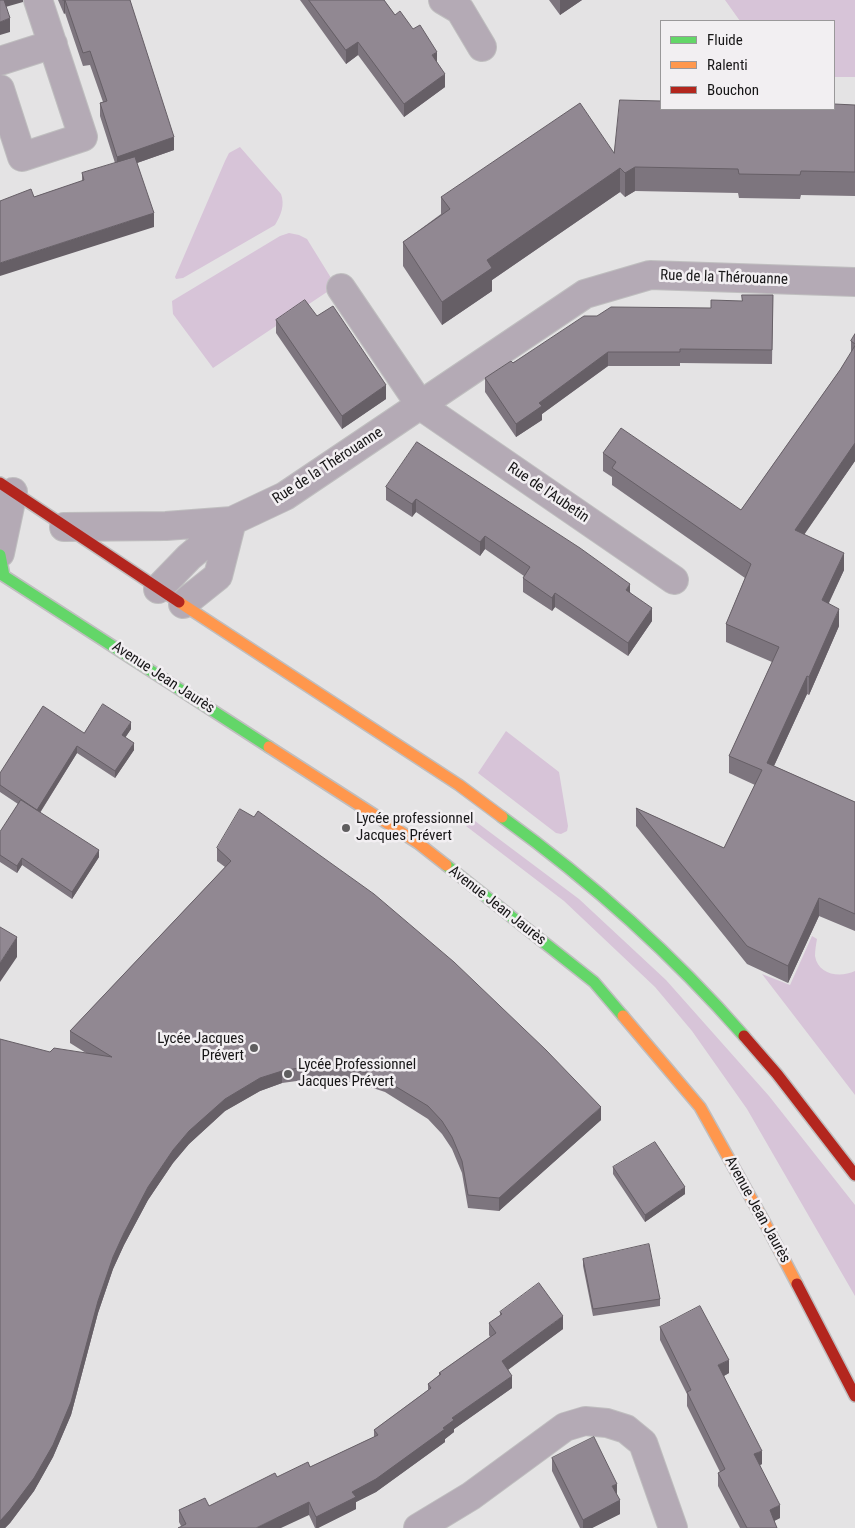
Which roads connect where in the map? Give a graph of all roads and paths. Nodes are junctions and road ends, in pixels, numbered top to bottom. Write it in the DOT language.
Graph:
graph roads {
  1 [pos="38,0"];
  2 [pos="443,0"];
  3 [pos="53,44"];
  4 [pos="482,47"];
  5 [pos="0,61"];
  6 [pos="0,89"];
  7 [pos="855,282"];
  8 [pos="341,288"];
  9 [pos="421,406"];
  10 [pos="6,487"];
  11 [pos="232,520"];
  12 [pos="64,527"];
  13 [pos="0,554"];
  14 [pos="674,580"];
  15 [pos="158,589"];
  16 [pos="183,604"];
  17 [pos="855,1174"];
  18 [pos="855,1396"];
  19 [pos="418,1528"];
  20 [pos="673,1528"];
  1 -- 3 [label="street"];
  2 -- 4 [label="street"];
  3 -- 5 [label="street"];
  3 -- 6 [label="street"];
  7 -- 9 [label="street, Rue de la Thérouanne"];
  8 -- 9 [label="street"];
  9 -- 11 [label="street, Rue de la Thérouanne"];
  9 -- 14 [label="street, Rue de l'Aubetin"];
  10 -- 12 [label="street, Avenue Jean Jaurès"];
  10 -- 13 [label="street, Avenue Jean Jaurès"];
  11 -- 12 [label="street, Rue de la Thérouanne"];
  11 -- 15 [label="street, Rue de la Thérouanne"];
  11 -- 16 [label="street"];
  12 -- 15 [label="street, Avenue Jean Jaurès"];
  13 -- 18 [label="street, Avenue Jean Jaurès"];
  15 -- 16 [label="street, Avenue Jean Jaurès"];
  16 -- 17 [label="street, Avenue Jean Jaurès"];
  19 -- 20 [label="street"];
}
